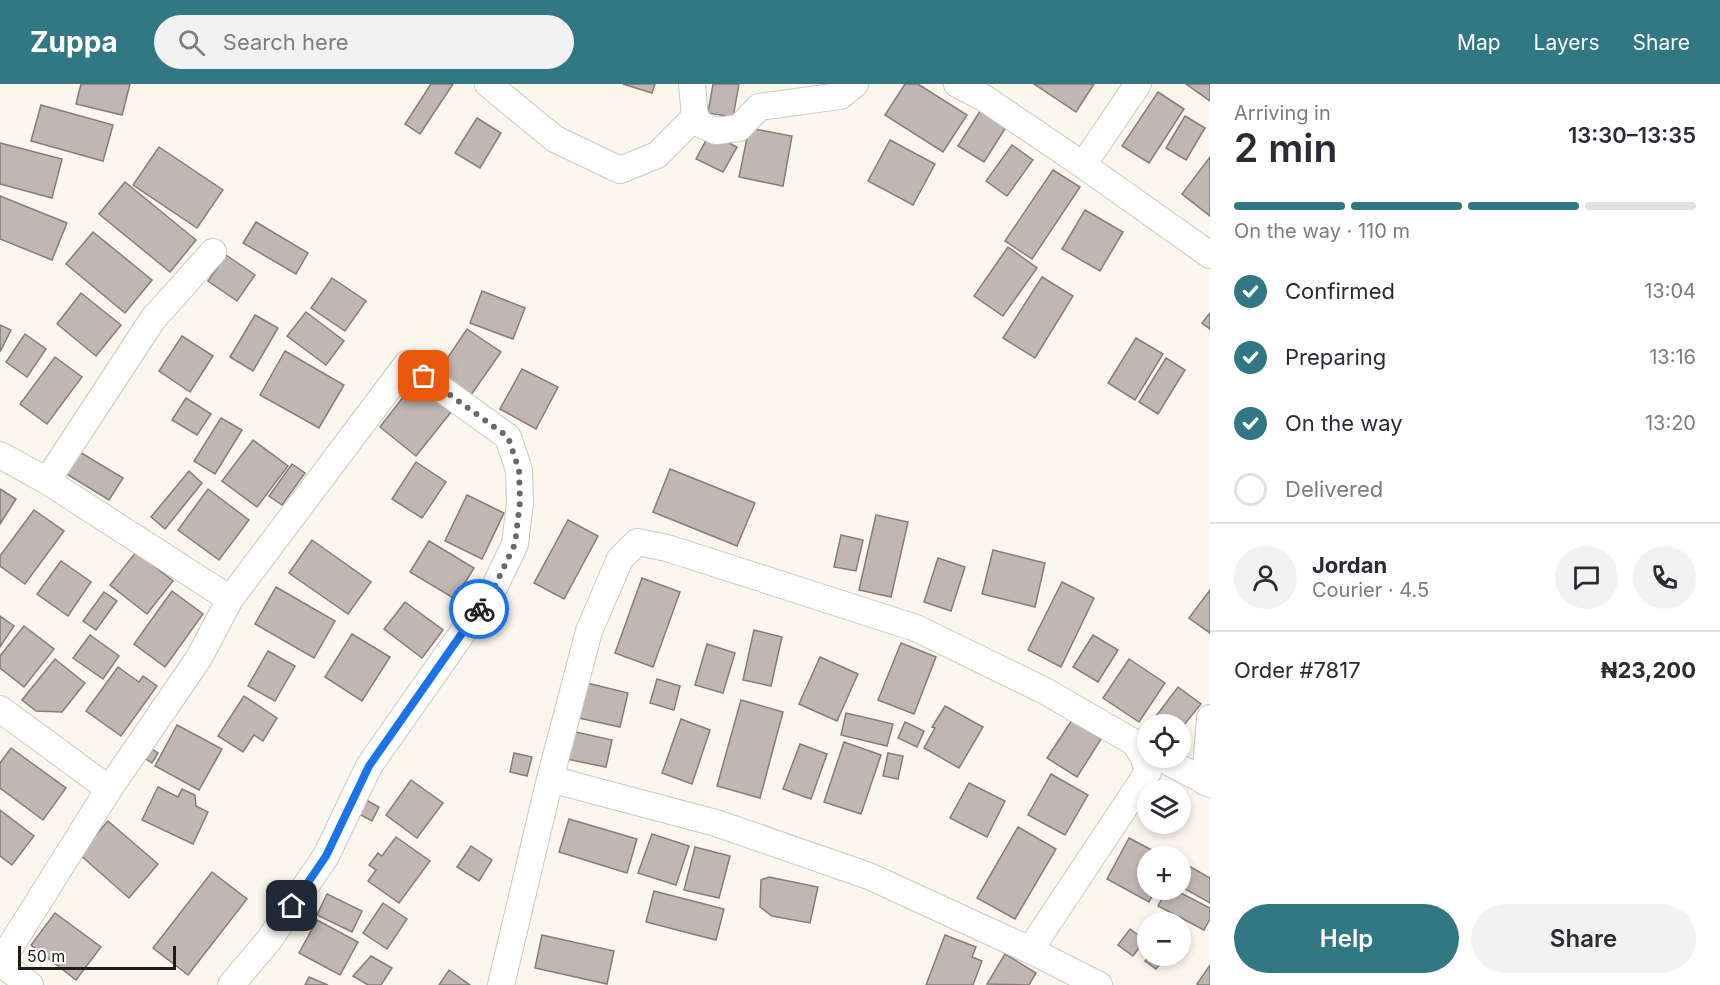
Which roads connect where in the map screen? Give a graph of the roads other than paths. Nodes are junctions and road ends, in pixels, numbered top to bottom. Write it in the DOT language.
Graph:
graph roads {
  1 [pos="488,84"];
  2 [pos="692,84"];
  3 [pos="855,84"];
  4 [pos="957,84"];
  5 [pos="1138,84"];
  6 [pos="695,117"];
  7 [pos="1083,165"];
  8 [pos="213,252"];
  9 [pos="1210,255"];
  10 [pos="0,455"];
  11 [pos="47,481"];
  12 [pos="230,599"];
  13 [pos="0,709"];
  14 [pos="1210,718"];
  15 [pos="1137,745"];
  16 [pos="1147,768"];
  17 [pos="1180,768"];
  18 [pos="550,779"];
  19 [pos="1208,783"];
  20 [pos="109,789"];
  21 [pos="1030,950"];
  22 [pos="0,963"];
  23 [pos="30,985"];
  24 [pos="231,985"];
  25 [pos="501,985"];
  26 [pos="1099,985"];
  1 -- 6 [label="street"];
  2 -- 6 [label="street"];
  3 -- 6 [label="street"];
  4 -- 7 [label="street"];
  5 -- 7 [label="street"];
  7 -- 9 [label="street"];
  8 -- 11 [label="street"];
  10 -- 11 [label="street"];
  11 -- 12 [label="street"];
  12 -- 20 [label="street"];
  12 -- 24 [label="street"];
  13 -- 20 [label="street"];
  14 -- 19 [label="street"];
  15 -- 18 [label="street"];
  16 -- 21 [label="street"];
  17 -- 19 [label="street"];
  18 -- 21 [label="street"];
  18 -- 25 [label="street"];
  20 -- 22 [label="street"];
  21 -- 26 [label="street"];
  22 -- 23 [label="street"];
}
